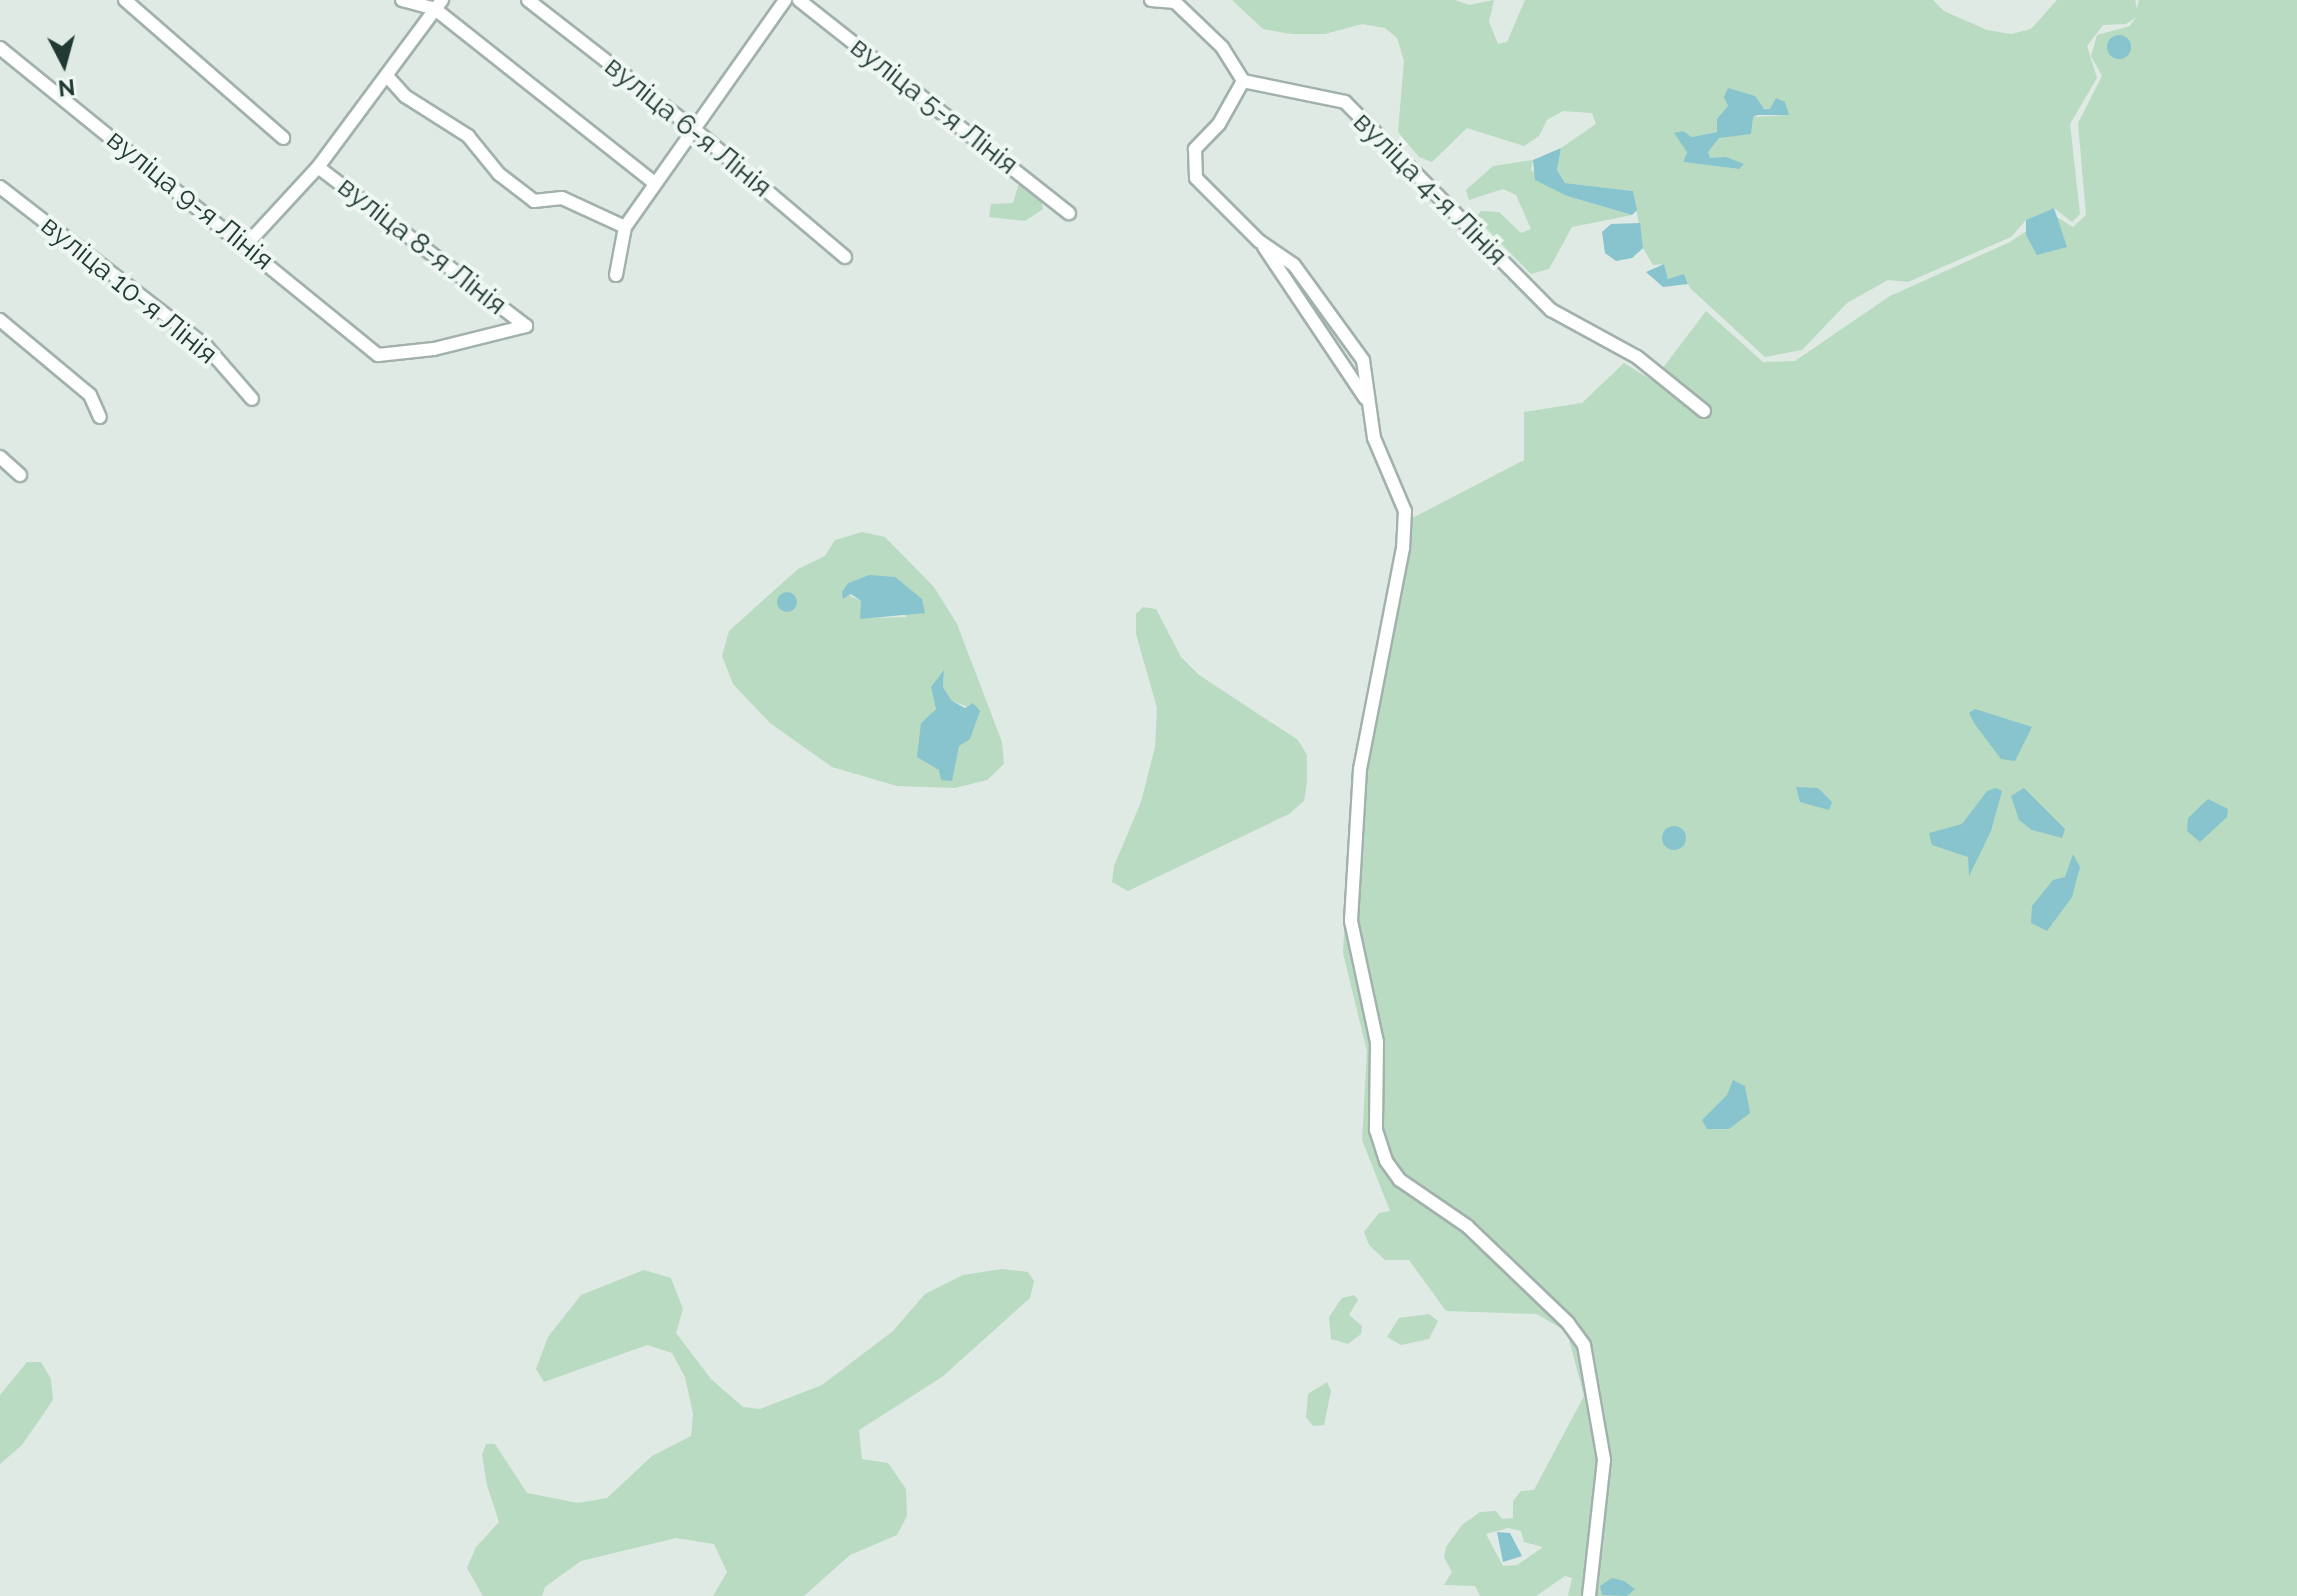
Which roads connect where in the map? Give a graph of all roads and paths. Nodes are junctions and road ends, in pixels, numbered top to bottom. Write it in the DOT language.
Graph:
graph roads {
  1 [pos="125,0"];
  2 [pos="402,0"];
  3 [pos="528,0"];
  4 [pos="785,0"];
  5 [pos="799,0"];
  6 [pos="1151,0"];
  7 [pos="1174,1"];
  8 [pos="438,5"];
  9 [pos="0,48"];
  10 [pos="387,76"];
  11 [pos="1243,81"];
  12 [pos="694,129"];
  13 [pos="283,138"];
  14 [pos="318,167"];
  15 [pos="653,182"];
  16 [pos="0,187"];
  17 [pos="1069,213"];
  18 [pos="625,227"];
  19 [pos="1259,241"];
  20 [pos="246,245"];
  21 [pos="845,257"];
  22 [pos="616,275"];
  23 [pos="0,320"];
  24 [pos="378,355"];
  25 [pos="252,399"];
  26 [pos="1366,401"];
  27 [pos="1704,411"];
  28 [pos="100,417"];
  29 [pos="0,457"];
  30 [pos="20,475"];
  31 [pos="1589,1596"];
  1 -- 13 [label="street"];
  2 -- 8 [label="street"];
  3 -- 12 [label="street, вуліца 6-я Лінія"];
  4 -- 12 [label="street"];
  5 -- 17 [label="street, вуліца 5-я Лінія"];
  6 -- 7 [label="street"];
  7 -- 11 [label="street"];
  8 -- 10 [label="street"];
  8 -- 15 [label="street"];
  9 -- 20 [label="street, вуліца 9-я Лінія"];
  10 -- 14 [label="street"];
  10 -- 18 [label="street"];
  11 -- 19 [label="street"];
  11 -- 27 [label="street, вуліца 4-я Лінія"];
  12 -- 15 [label="street"];
  12 -- 21 [label="street, вуліца 6-я Лінія"];
  14 -- 20 [label="street"];
  14 -- 24 [label="street, вуліца 8-я Лінія"];
  15 -- 18 [label="street"];
  16 -- 25 [label="street, вуліца 10-я Лінія"];
  18 -- 22 [label="street"];
  19 -- 26 [label="street"];
  19 -- 26 [label="street"];
  20 -- 24 [label="street, вуліца 9-я Лінія"];
  23 -- 28 [label="street"];
  26 -- 31 [label="street"];
  29 -- 30 [label="street"];
}
